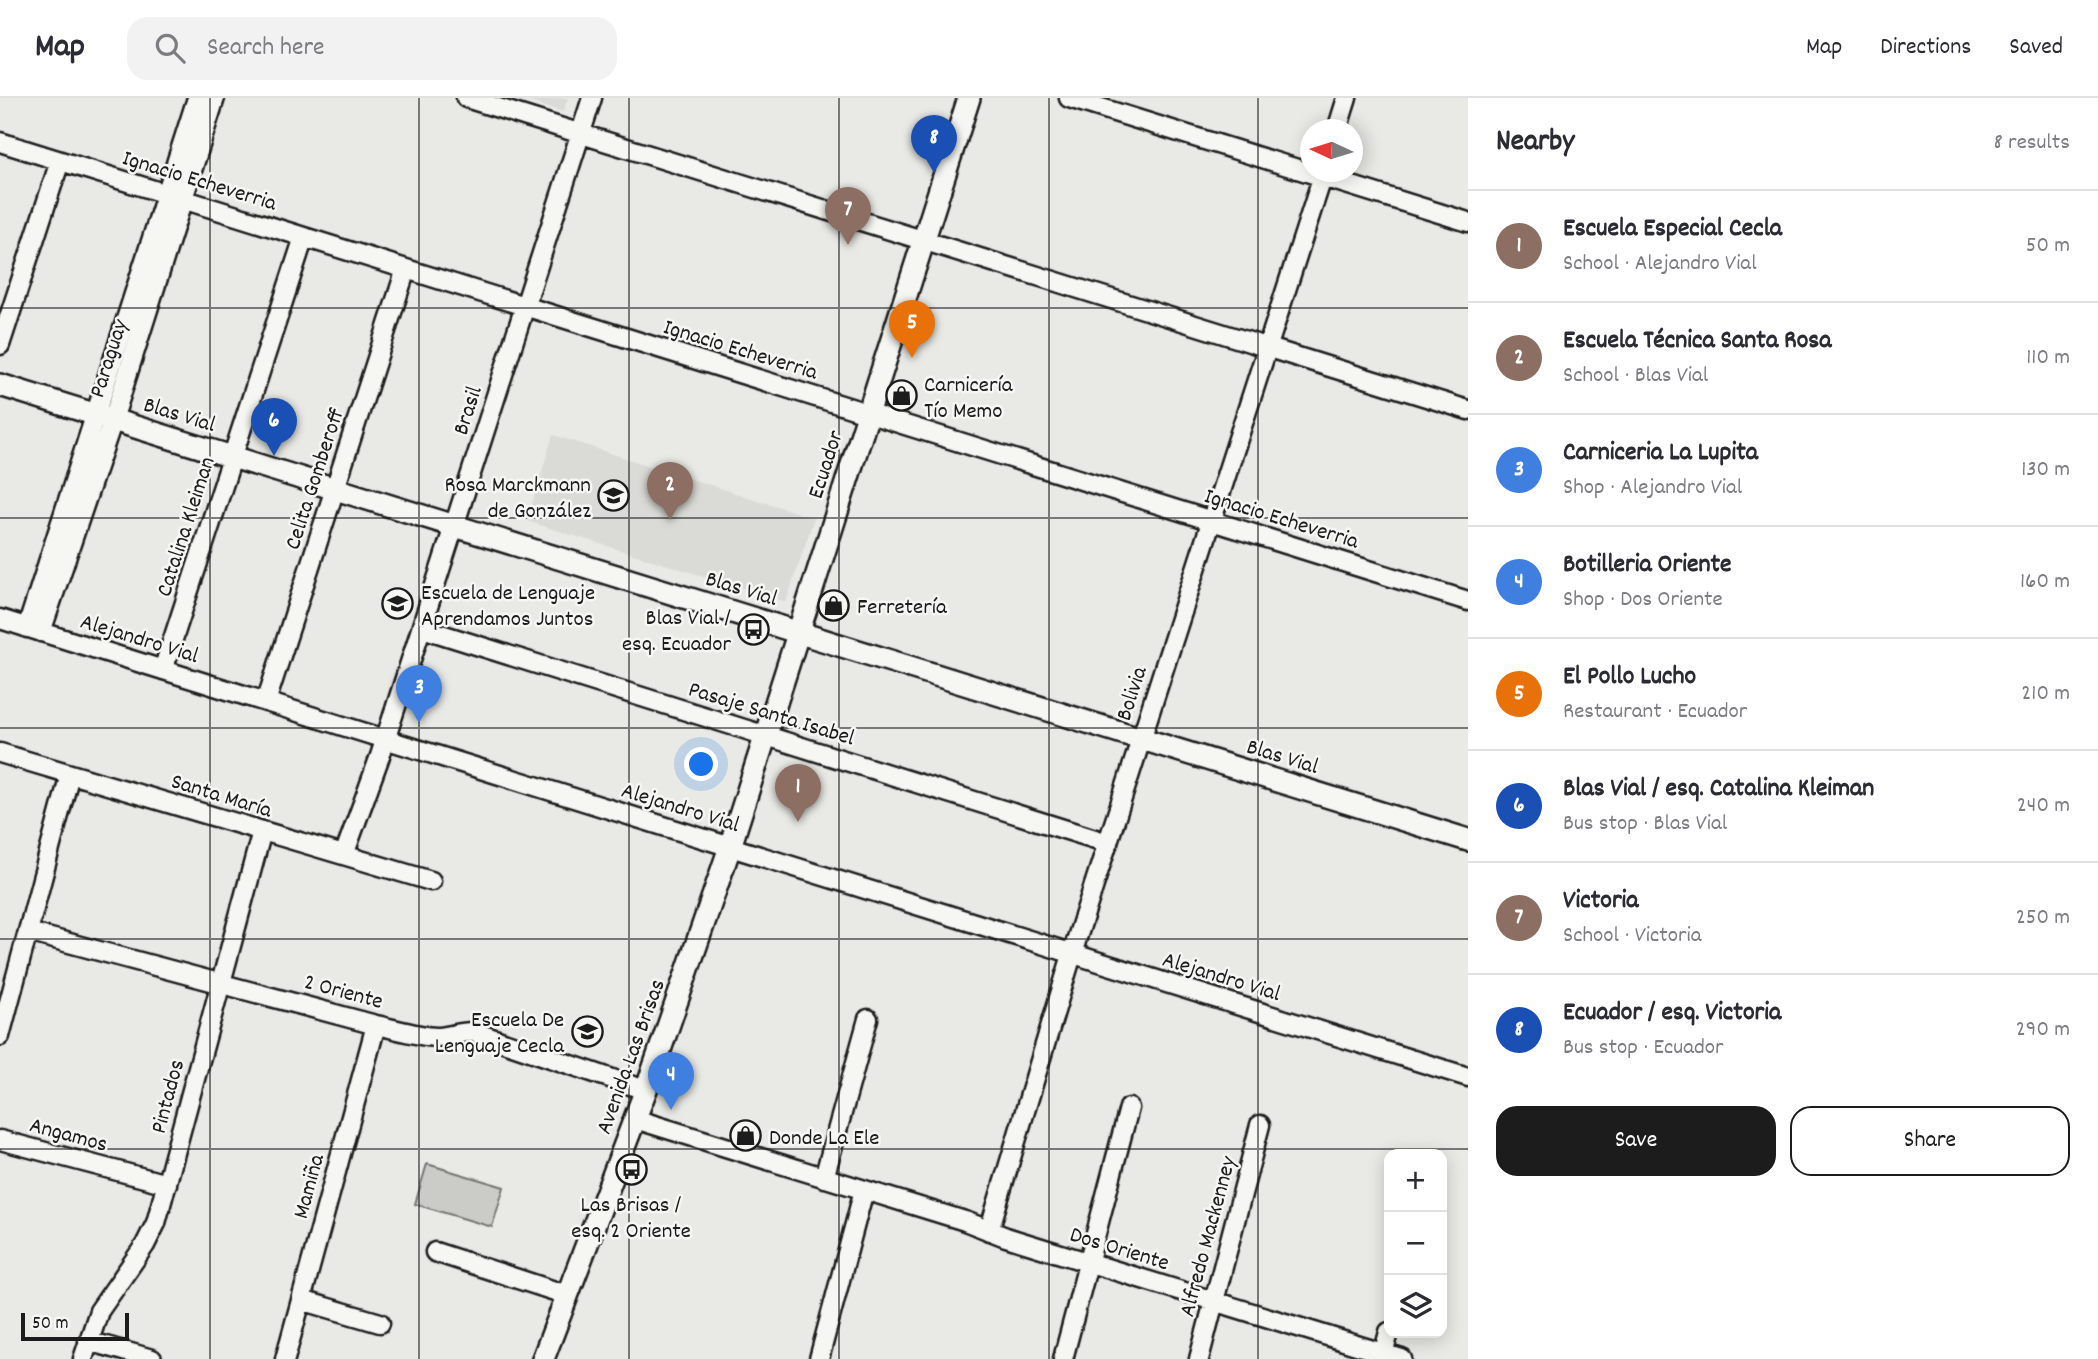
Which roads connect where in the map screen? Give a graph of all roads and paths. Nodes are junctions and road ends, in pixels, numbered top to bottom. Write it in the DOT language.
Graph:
graph roads {
  1 [pos="197,98"];
  2 [pos="215,98"];
  3 [pos="466,98"];
  4 [pos="592,98"];
  5 [pos="969,98"];
  6 [pos="1069,98"];
  7 [pos="1347,98"];
  8 [pos="1340,119"];
  9 [pos="581,134"];
  10 [pos="0,142"];
  11 [pos="60,161"];
  12 [pos="1300,167"];
  13 [pos="1320,182"];
  14 [pos="1347,182"];
  15 [pos="174,196"];
  16 [pos="1468,222"];
  17 [pos="303,237"];
  18 [pos="923,239"];
  19 [pos="406,269"];
  20 [pos="526,306"];
  21 [pos="0,345"];
  22 [pos="1267,347"];
  23 [pos="0,385"];
  24 [pos="1468,410"];
  25 [pos="867,413"];
  26 [pos="104,417"];
  27 [pos="232,457"];
  28 [pos="335,489"];
  29 [pos="1211,520"];
  30 [pos="455,526"];
  31 [pos="1468,601"];
  32 [pos="0,619"];
  33 [pos="422,628"];
  34 [pos="34,630"];
  35 [pos="798,632"];
  36 [pos="163,670"];
  37 [pos="266,702"];
  38 [pos="765,735"];
  39 [pos="1141,738"];
  40 [pos="385,740"];
  41 [pos="0,753"];
  42 [pos="70,774"];
  43 [pos="262,831"];
  44 [pos="1468,840"];
  45 [pos="1108,843"];
  46 [pos="730,847"];
  47 [pos="344,855"];
  48 [pos="431,881"];
  49 [pos="28,932"];
  50 [pos="1072,954"];
  51 [pos="222,982"];
  52 [pos="868,1019"];
  53 [pos="376,1025"];
  54 [pos="0,1036"];
  55 [pos="1468,1077"];
  56 [pos="645,1090"];
  57 [pos="1129,1108"];
  58 [pos="635,1119"];
  59 [pos="1260,1125"];
  60 [pos="0,1140"];
  61 [pos="824,1178"];
  62 [pos="167,1184"];
  63 [pos="863,1190"];
  64 [pos="989,1231"];
  65 [pos="435,1252"];
  66 [pos="1089,1263"];
  67 [pos="567,1296"];
  68 [pos="301,1300"];
  69 [pos="1214,1301"];
  70 [pos="380,1324"];
  71 [pos="1388,1338"];
  72 [pos="88,1341"];
  73 [pos="1383,1356"];
  74 [pos="83,1359"];
  75 [pos="152,1359"];
  76 [pos="285,1359"];
  77 [pos="543,1359"];
  78 [pos="819,1359"];
  79 [pos="1063,1359"];
  80 [pos="1199,1359"];
  81 [pos="1402,1359"];
  1 -- 15 [label="street, Paraguay"];
  2 -- 15 [label="street, Paraguay"];
  3 -- 9 [label="street"];
  4 -- 9 [label="street, Brasil"];
  5 -- 18 [label="street, Ecuador"];
  6 -- 12 [label="street"];
  7 -- 8 [label="street"];
  9 -- 18 [label="street"];
  9 -- 20 [label="street, Brasil"];
  10 -- 11 [label="street, Ignacio Echeverria"];
  11 -- 15 [label="street, Ignacio Echeverria"];
  11 -- 21 [label="street"];
  13 -- 22 [label="street, Bolivia"];
  14 -- 16 [label="street"];
  15 -- 17 [label="street, Ignacio Echeverria"];
  15 -- 26 [label="street, Paraguay"];
  17 -- 19 [label="street, Ignacio Echeverria"];
  17 -- 27 [label="street, Catalina Kleiman"];
  18 -- 22 [label="street"];
  18 -- 25 [label="street, Ecuador"];
  19 -- 20 [label="street, Ignacio Echeverria"];
  19 -- 28 [label="street, Celita Gomberoff"];
  20 -- 25 [label="street, Ignacio Echeverria"];
  20 -- 30 [label="street, Brasil"];
  22 -- 24 [label="street"];
  22 -- 29 [label="street, Bolivia"];
  23 -- 26 [label="street, Blas Vial"];
  25 -- 29 [label="street, Ignacio Echeverria"];
  25 -- 35 [label="street, Ecuador"];
  26 -- 27 [label="street, Blas Vial"];
  26 -- 34 [label="street, Paraguay"];
  27 -- 28 [label="street, Blas Vial"];
  27 -- 36 [label="street, Catalina Kleiman"];
  28 -- 30 [label="street, Blas Vial"];
  28 -- 37 [label="street, Celita Gomberoff"];
  29 -- 31 [label="street, Ignacio Echeverria"];
  29 -- 39 [label="street, Bolivia"];
  30 -- 33 [label="street, Brasil"];
  30 -- 35 [label="street, Blas Vial"];
  32 -- 34 [label="street, Alejandro Vial"];
  33 -- 38 [label="street, Pasaje Santa Isabel"];
  33 -- 40 [label="street, Brasil"];
  34 -- 36 [label="street, Alejandro Vial"];
  35 -- 38 [label="street, Ecuador"];
  35 -- 39 [label="street, Blas Vial"];
  36 -- 37 [label="street, Alejandro Vial"];
  37 -- 40 [label="street, Alejandro Vial"];
  38 -- 45 [label="street, Pasaje Santa Isabel"];
  38 -- 46 [label="street, Ecuador"];
  39 -- 44 [label="street, Blas Vial"];
  39 -- 45 [label="street, Bolivia"];
  40 -- 46 [label="street, Alejandro Vial"];
  40 -- 47 [label="street, Brasil"];
  41 -- 42 [label="street, Santa María"];
  42 -- 43 [label="street, Santa María"];
  42 -- 49 [label="street"];
  43 -- 47 [label="street, Santa María"];
  43 -- 51 [label="street, Pintados"];
  45 -- 50 [label="street, Bolivia"];
  46 -- 50 [label="street, Alejandro Vial"];
  46 -- 56 [label="street, Avenida Las Brisas"];
  47 -- 48 [label="street, Santa María"];
  49 -- 51 [label="street, 2 Oriente"];
  49 -- 54 [label="street"];
  50 -- 55 [label="street, Alejandro Vial"];
  50 -- 64 [label="street, Bolivia"];
  51 -- 53 [label="street, 2 Oriente"];
  51 -- 62 [label="street, Pintados"];
  52 -- 61 [label="street"];
  53 -- 56 [label="street, 2 Oriente"];
  53 -- 68 [label="street, Mamiña"];
  56 -- 58 [label="street, Avenida Las Brisas"];
  57 -- 66 [label="street"];
  58 -- 61 [label="street, Dos Oriente"];
  58 -- 67 [label="street, Avenida Las Brisas"];
  59 -- 69 [label="street, Alfredo Mackenney"];
  60 -- 62 [label="street, Angamos"];
  61 -- 63 [label="street, Dos Oriente"];
  62 -- 72 [label="street, Pintados"];
  63 -- 64 [label="street, Dos Oriente"];
  63 -- 78 [label="street"];
  64 -- 66 [label="street, Dos Oriente"];
  65 -- 67 [label="street"];
  66 -- 69 [label="street, Dos Oriente"];
  66 -- 79 [label="street"];
  67 -- 77 [label="street, Avenida Las Brisas"];
  68 -- 70 [label="street"];
  68 -- 76 [label="street, Mamiña"];
  69 -- 73 [label="street, Dos Oriente"];
  69 -- 80 [label="street, Alfredo Mackenney"];
  71 -- 73 [label="street"];
  72 -- 74 [label="street, Pintados"];
  72 -- 75 [label="street"];
  73 -- 81 [label="street, Dos Oriente"];
}
